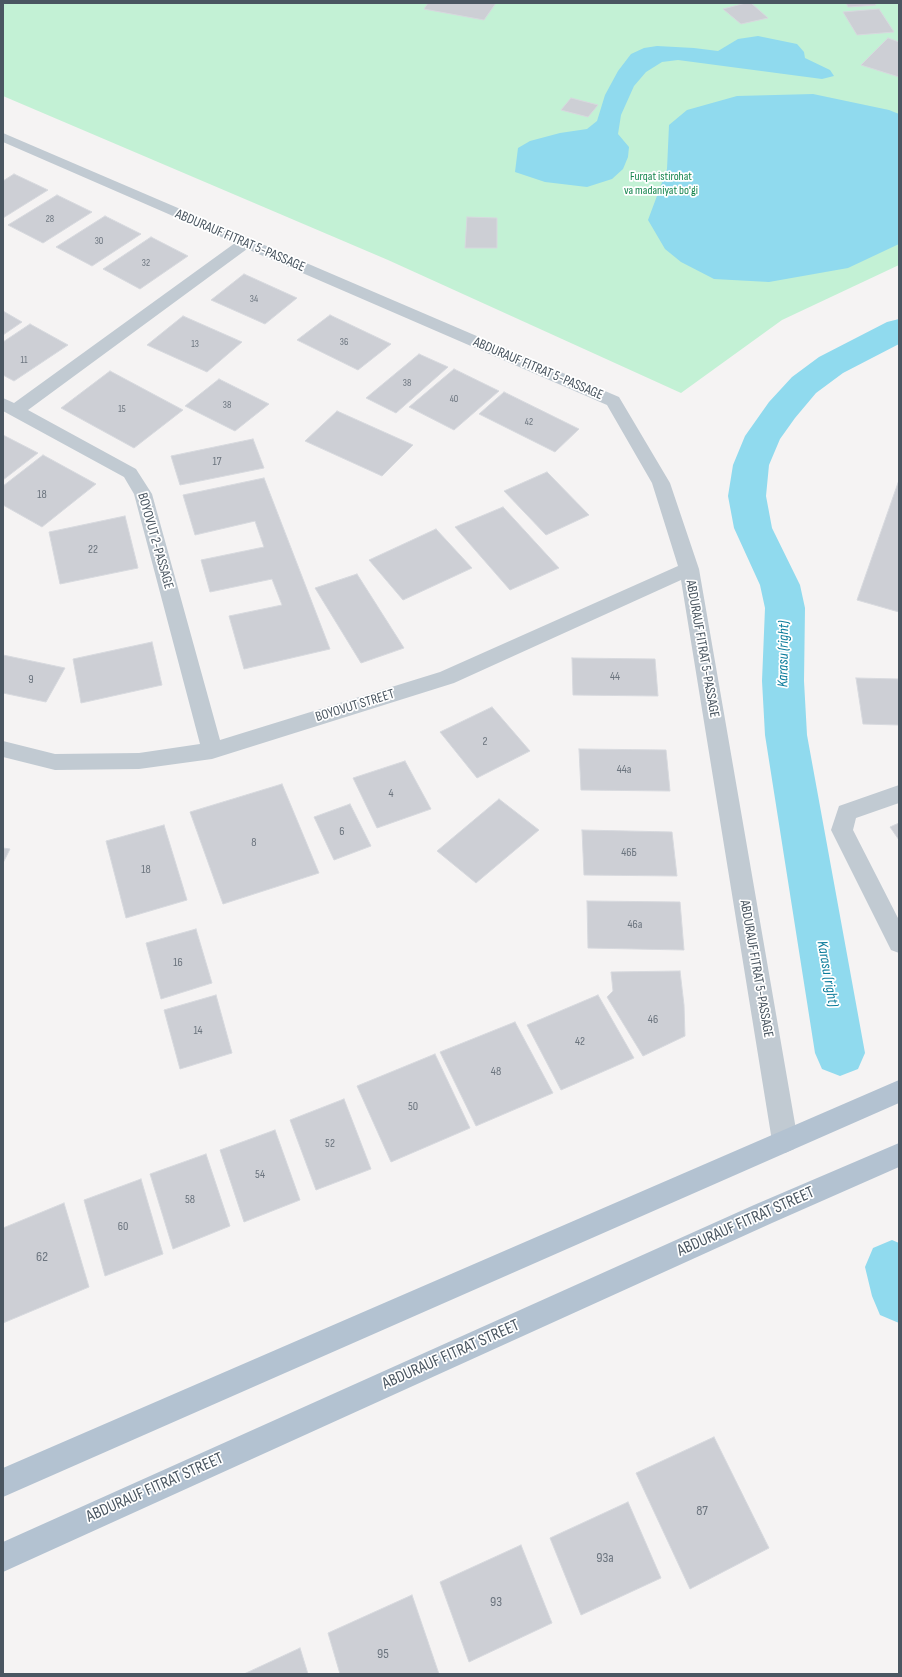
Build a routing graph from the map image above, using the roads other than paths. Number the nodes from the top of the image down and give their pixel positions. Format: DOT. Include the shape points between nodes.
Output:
graph roads {
  1 [pos="3,137"];
  2 [pos="245,243"];
  3 [pos="10,407"];
  4 [pos="689,569"];
  5 [pos="3,749"];
  6 [pos="212,751"];
  7 [pos="899,794"];
  8 [pos="899,943"];
  9 [pos="898,1092"];
  10 [pos="796,1137"];
  11 [pos="899,1155"];
  12 [pos="3,1483"];
  13 [pos="3,1557"];
  1 -- 2 [label="street, ABDURAUF FITRAT 5-PASSAGE"];
  2 -- 3 [label="street"];
  2 -- 4 [label="street, ABDURAUF FITRAT 5-PASSAGE" via="613,401 661,483"];
  3 -- 6 [label="street, BOYOVUT 2-PASSAGE" via="130,473 143,494"];
  4 -- 6 [label="street, BOYOVUT STREET" via="447,678"];
  4 -- 10 [label="street, ABDURAUF FITRAT 5-PASSAGE"];
  5 -- 6 [label="street, BOYOVUT STREET" via="54,762 139,761"];
  7 -- 8 [label="street" via="847,812 842,830"];
  9 -- 10 [label="main road"];
  10 -- 12 [label="main road"];
  11 -- 13 [label="main road, ABDURAUF FITRAT STREET"];
}
